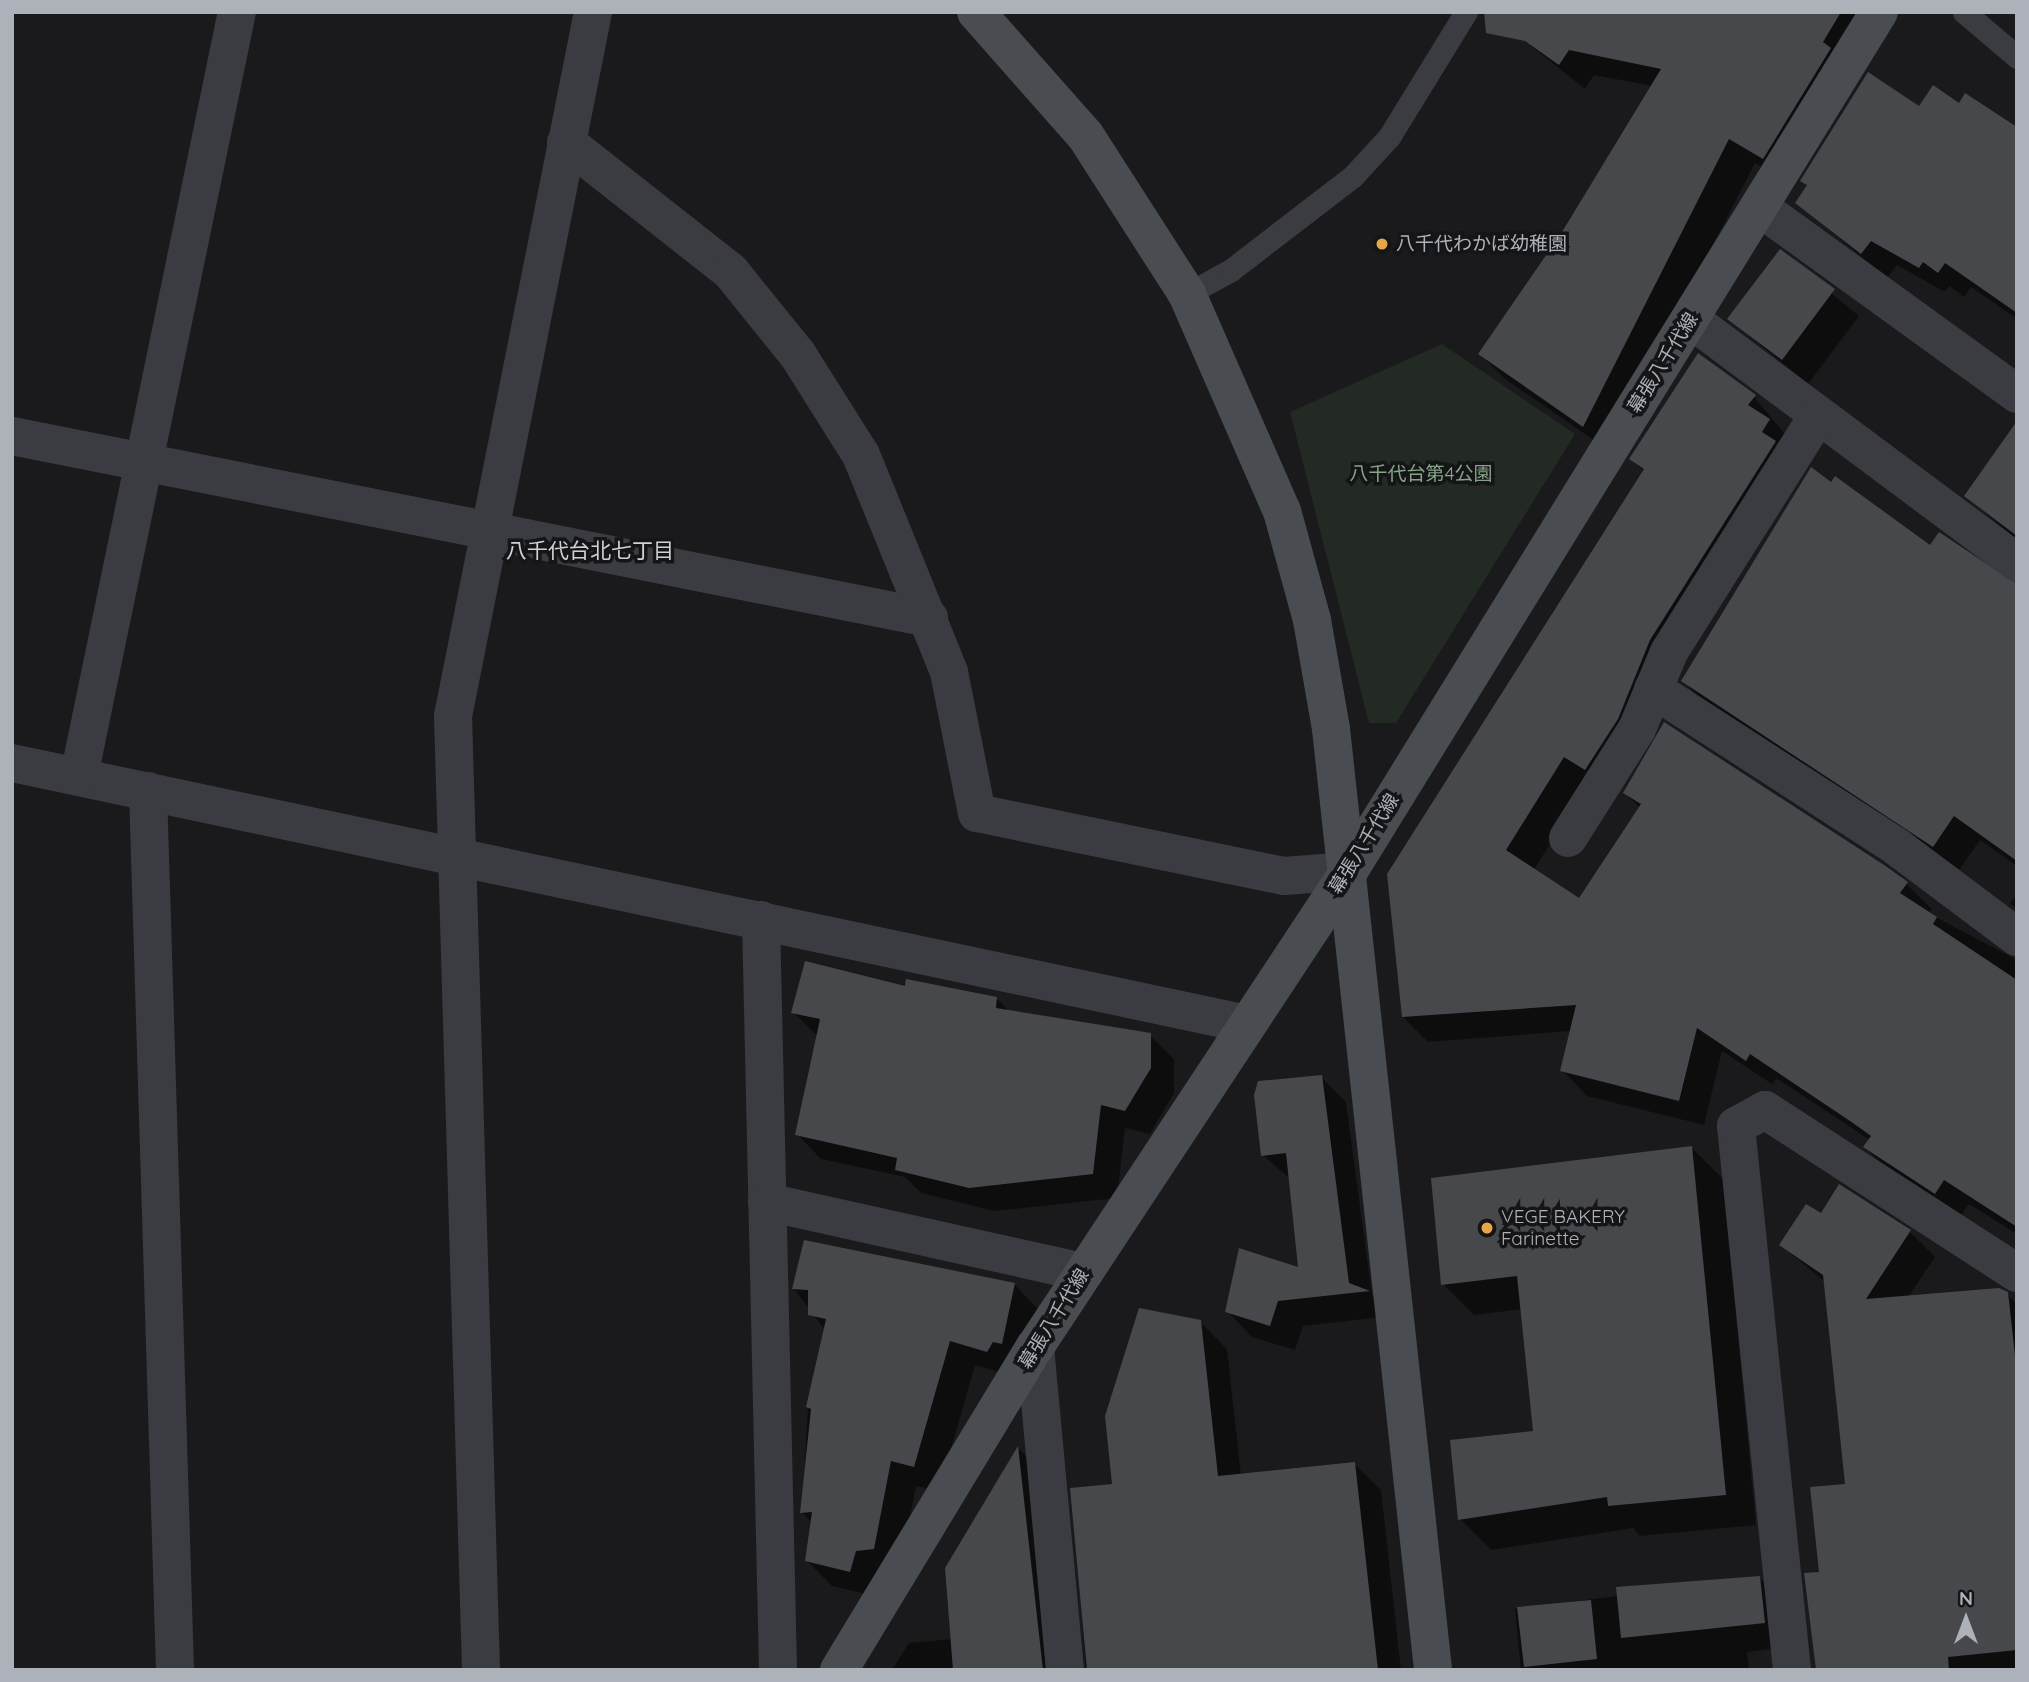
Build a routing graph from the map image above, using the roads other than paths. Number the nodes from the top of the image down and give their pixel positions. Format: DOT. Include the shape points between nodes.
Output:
graph roads {
  1 [pos="237,12"];
  2 [pos="593,12"];
  3 [pos="976,12"];
  4 [pos="1466,12"];
  5 [pos="1879,12"];
  6 [pos="1964,12"];
  7 [pos="2017,57"];
  8 [pos="566,142"];
  9 [pos="1759,207"];
  10 [pos="1187,293"];
  11 [pos="1690,319"];
  12 [pos="2017,394"];
  13 [pos="1818,415"];
  14 [pos="12,436"];
  15 [pos="144,461"];
  16 [pos="486,531"];
  17 [pos="2017,563"];
  18 [pos="929,618"];
  19 [pos="1653,689"];
  20 [pos="12,763"];
  21 [pos="79,776"];
  22 [pos="148,790"];
  23 [pos="1568,838"];
  24 [pos="453,855"];
  25 [pos="1349,871"];
  26 [pos="761,920"];
  27 [pos="2017,937"];
  28 [pos="1243,1023"];
  29 [pos="767,1202"];
  30 [pos="1084,1272"];
  31 [pos="2017,1273"];
  32 [pos="1035,1347"];
  33 [pos="175,1670"];
  34 [pos="481,1670"];
  35 [pos="778,1670"];
  36 [pos="839,1670"];
  37 [pos="1065,1670"];
  38 [pos="1433,1670"];
  39 [pos="1792,1670"];
  1 -- 15 [label="street"];
  2 -- 8 [label="street"];
  3 -- 10 [label="main road" via="1084,135"];
  4 -- 10 [label="lane" via="1388,137 1353,176 1242,262"];
  5 -- 9 [label="main road, 幕張八千代線"];
  6 -- 7 [label="lane"];
  8 -- 16 [label="street"];
  8 -- 18 [label="street" via="731,272 798,355 861,456"];
  9 -- 11 [label="main road, 幕張八千代線"];
  9 -- 12 [label="street"];
  10 -- 25 [label="main road" via="1282,511 1312,620"];
  11 -- 13 [label="street"];
  11 -- 25 [label="main road, 幕張八千代線"];
  13 -- 17 [label="street"];
  13 -- 19 [label="street" via="1669,652"];
  14 -- 15 [label="street"];
  15 -- 16 [label="street"];
  15 -- 21 [label="street"];
  16 -- 18 [label="street"];
  16 -- 24 [label="street" via="453,716"];
  18 -- 25 [label="street" via="949,672 977,813 1284,876"];
  19 -- 23 [label="street" via="1637,729"];
  19 -- 27 [label="street" via="1897,847"];
  20 -- 21 [label="street"];
  21 -- 22 [label="street"];
  22 -- 24 [label="street"];
  22 -- 33 [label="street"];
  24 -- 26 [label="street"];
  24 -- 34 [label="street"];
  25 -- 28 [label="main road, 幕張八千代線"];
  25 -- 38 [label="main road"];
  26 -- 28 [label="street"];
  26 -- 29 [label="street"];
  28 -- 30 [label="main road, 幕張八千代線"];
  29 -- 30 [label="street"];
  29 -- 35 [label="street"];
  30 -- 32 [label="main road, 幕張八千代線"];
  31 -- 39 [label="street" via="1765,1110 1736,1126"];
  32 -- 36 [label="main road, 幕張八千代線"];
  32 -- 37 [label="street"];
}
